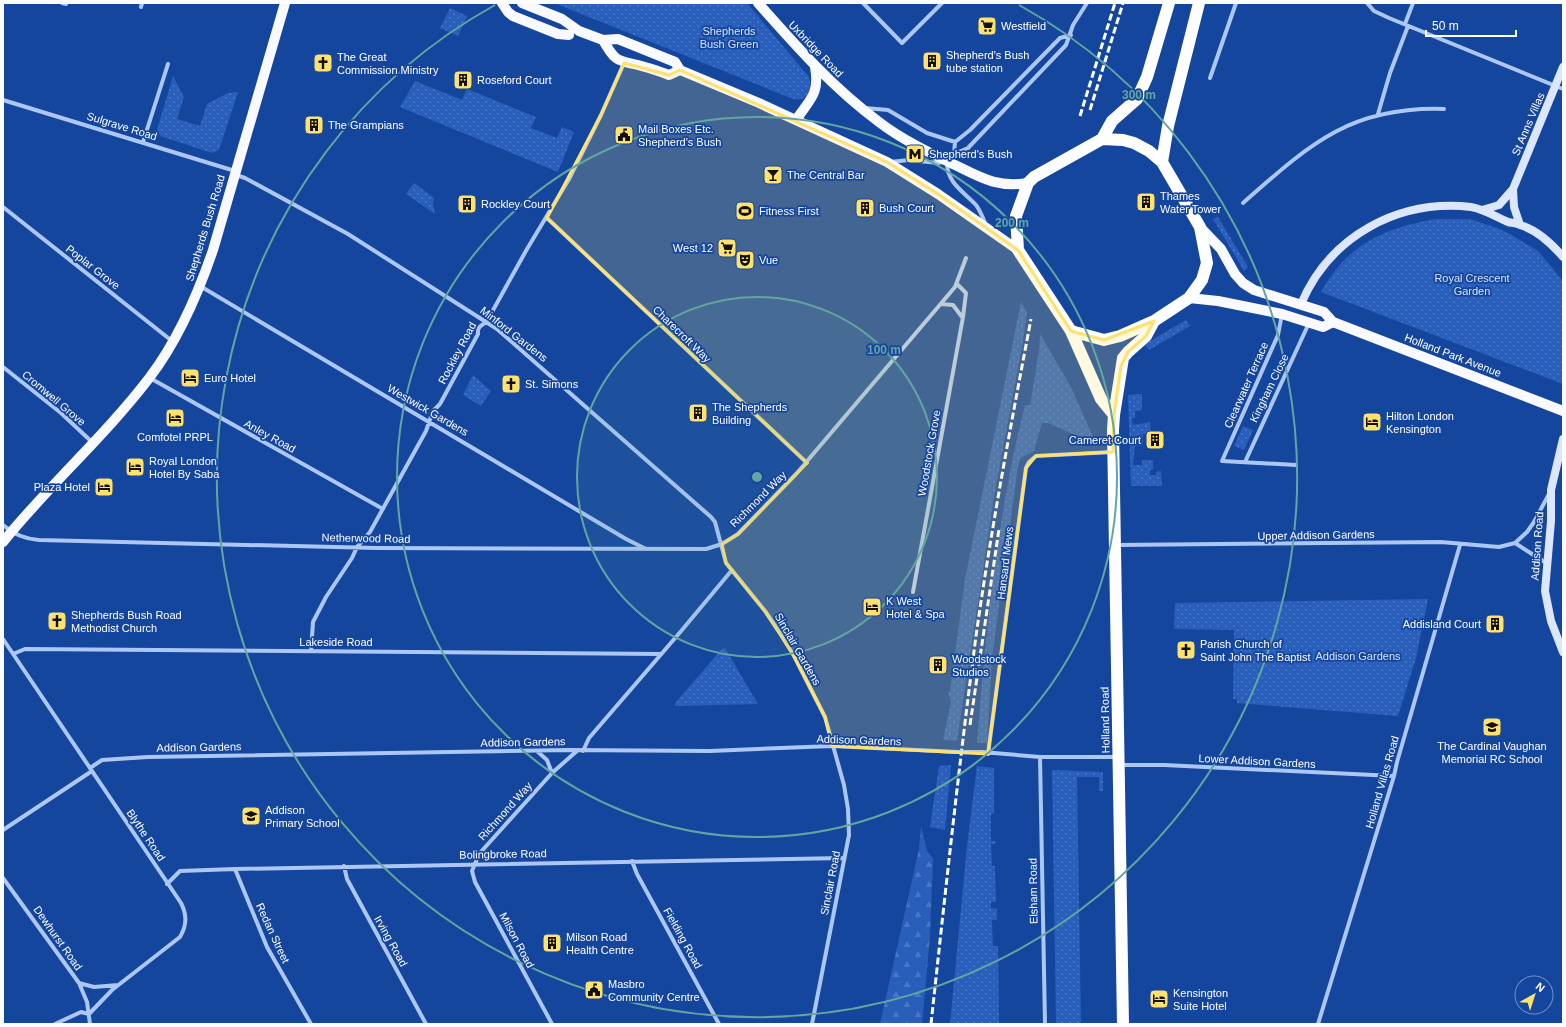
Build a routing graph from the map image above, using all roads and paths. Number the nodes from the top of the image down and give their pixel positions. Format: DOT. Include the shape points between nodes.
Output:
graph roads {
  1 [pos="285,3"];
  2 [pos="502,3"];
  3 [pos="522,3"];
  4 [pos="758,3"];
  5 [pos="863,3"];
  6 [pos="942,3"];
  7 [pos="1086,3"];
  8 [pos="1169,3"];
  9 [pos="1199,3"];
  10 [pos="1236,3"];
  11 [pos="1368,3"];
  12 [pos="1413,3"];
  13 [pos="1406,25"];
  14 [pos="569,35"];
  15 [pos="1071,35"];
  16 [pos="603,40"];
  17 [pos="624,63"];
  18 [pos="168,64"];
  19 [pos="815,67"];
  20 [pos="1563,67"];
  21 [pos="680,70"];
  22 [pos="1210,78"];
  23 [pos="1559,88"];
  24 [pos="3,100"];
  25 [pos="861,107"];
  26 [pos="1444,109"];
  27 [pos="1378,114"];
  28 [pos="796,120"];
  29 [pos="1102,139"];
  30 [pos="143,142"];
  31 [pos="955,142"];
  32 [pos="950,157"];
  33 [pos="888,162"];
  34 [pos="1162,162"];
  35 [pos="235,172"];
  36 [pos="1028,183"];
  37 [pos="1513,189"];
  38 [pos="1242,203"];
  39 [pos="3,207"];
  40 [pos="1482,210"];
  41 [pos="547,218"];
  42 [pos="1520,224"];
  43 [pos="1200,227"];
  44 [pos="988,230"];
  45 [pos="1018,250"];
  46 [pos="1563,257"];
  47 [pos="966,258"];
  48 [pos="957,284"];
  49 [pos="200,286"];
  50 [pos="1189,298"];
  51 [pos="941,304"];
  52 [pos="1302,304"];
  53 [pos="1282,314"];
  54 [pos="963,317"];
  55 [pos="1154,321"];
  56 [pos="487,322"];
  57 [pos="1310,322"];
  58 [pos="1334,322"];
  59 [pos="1071,331"];
  60 [pos="172,341"];
  61 [pos="3,367"];
  62 [pos="149,378"];
  63 [pos="1563,411"];
  64 [pos="1114,415"];
  65 [pos="430,421"];
  66 [pos="1563,439"];
  67 [pos="93,443"];
  68 [pos="1113,452"];
  69 [pos="1245,462"];
  70 [pos="807,463"];
  71 [pos="1296,465"];
  72 [pos="1551,490"];
  73 [pos="383,510"];
  74 [pos="3,525"];
  75 [pos="11,532"];
  76 [pos="3,542"];
  77 [pos="1515,543"];
  78 [pos="722,544"];
  79 [pos="1115,545"];
  80 [pos="1460,545"];
  81 [pos="357,547"];
  82 [pos="647,550"];
  83 [pos="1546,563"];
  84 [pos="732,570"];
  85 [pos="913,592"];
  86 [pos="3,639"];
  87 [pos="311,651"];
  88 [pos="1563,652"];
  89 [pos="13,654"];
  90 [pos="661,654"];
  91 [pos="832,746"];
  92 [pos="578,750"];
  93 [pos="583,751"];
  94 [pos="538,752"];
  95 [pos="958,752"];
  96 [pos="988,754"];
  97 [pos="1040,758"];
  98 [pos="1118,761"];
  99 [pos="91,770"];
  100 [pos="552,773"];
  101 [pos="1394,776"];
  102 [pos="3,830"];
  103 [pos="844,858"];
  104 [pos="632,861"];
  105 [pos="474,864"];
  106 [pos="344,866"];
  107 [pos="235,869"];
  108 [pos="3,878"];
  109 [pos="167,884"];
  110 [pos="79,983"];
  111 [pos="119,984"];
  112 [pos="89,1014"];
  113 [pos="55,1024"];
  114 [pos="90,1024"];
  115 [pos="311,1024"];
  116 [pos="426,1024"];
  117 [pos="552,1024"];
  118 [pos="719,1024"];
  119 [pos="812,1024"];
  120 [pos="1045,1024"];
  121 [pos="1123,1024"];
  122 [pos="1318,1024"];
  1 -- 35 [label="main road, Shepherds Bush Road"];
  2 -- 14 [label="main road" via="513,16 558,34"];
  3 -- 16 [label="main road" via="562,19 579,31"];
  4 -- 19 [label="main road, Uxbridge Road"];
  5 -- 6 [label="street" via="902,43"];
  7 -- 15 [label="street" via="1073,25"];
  8 -- 29 [label="highway" via="1147,77 1137,99 1112,121"];
  9 -- 34 [label="highway" via="1168,126"];
  10 -- 22 [label="street"];
  11 -- 13 [label="street" via="1374,11"];
  12 -- 13 [label="street"];
  13 -- 23 [label="street"];
  13 -- 27 [label="street"];
  15 -- 31 [label="street" via="1060,38 970,130"];
  15 -- 32 [label="street" via="1066,45 1037,77 968,148"];
  16 -- 17 [label="main road" via="611,55"];
  16 -- 21 [label="main road" via="618,39 675,62"];
  17 -- 21 [label="main road" via="669,75"];
  17 -- 41 [label="street, Rockley Road" via="597,122"];
  18 -- 30 [label="street"];
  19 -- 25 [label="main road, Uxbridge Road"];
  19 -- 28 [label="main road" via="816,92"];
  20 -- 23 [label="street, St Anns Villas"];
  21 -- 28 [label="main road"];
  23 -- 37 [label="street, St Anns Villas"];
  24 -- 30 [label="street, Sulgrave Road"];
  25 -- 31 [label="street" via="888,110 927,133"];
  25 -- 32 [label="main road, Uxbridge Road" via="880,123"];
  26 -- 27 [label="street" via="1410,109"];
  27 -- 38 [label="street" via="1353,123 1306,149"];
  28 -- 33 [label="main road"];
  29 -- 34 [label="highway" via="1134,143"];
  29 -- 36 [label="highway" via="1034,177"];
  30 -- 35 [label="street, Sulgrave Road"];
  31 -- 32 [label="street"];
  32 -- 33 [label="street" via="932,164 910,160"];
  32 -- 36 [label="main road, Uxbridge Road" via="986,180 1001,184"];
  32 -- 44 [label="street" via="947,169 952,182 977,206"];
  33 -- 44 [label="main road"];
  34 -- 43 [label="highway"];
  35 -- 49 [label="main road, Shepherds Bush Road"];
  35 -- 56 [label="street, Minford Gardens" via="348,234"];
  36 -- 45 [label="highway" via="1016,216"];
  37 -- 40 [label="street, St Anns Villas" via="1499,205"];
  37 -- 42 [label="street, St Anns Villas" via="1514,207"];
  39 -- 60 [label="street, Poplar Grove"];
  40 -- 42 [label="street" via="1511,223"];
  40 -- 52 [label="street" via="1472,207 1432,207 1412,210 1381,220 1354,237 1335,254 1318,273"];
  41 -- 56 [label="street, Rockley Road"];
  41 -- 70 [label="street, Charecroft Way"];
  42 -- 46 [label="street" via="1545,239"];
  43 -- 50 [label="highway" via="1207,263 1202,280"];
  43 -- 52 [label="main road, Holland Park Avenue" via="1221,249 1235,274 1243,282 1254,290"];
  44 -- 45 [label="main road"];
  45 -- 59 [label="highway"];
  47 -- 48 [label="street, Richmond Way"];
  48 -- 51 [label="street, Richmond Way"];
  48 -- 54 [label="street, Woodstock Grove" via="966,293"];
  49 -- 60 [label="main road, Shepherds Bush Road"];
  49 -- 65 [label="street, Westwick Gardens"];
  50 -- 53 [label="main road, Holland Park Avenue"];
  50 -- 55 [label="highway"];
  51 -- 54 [label="street" via="953,306"];
  51 -- 70 [label="street, Richmond Way"];
  52 -- 58 [label="main road, Holland Park Avenue" via="1324,312"];
  53 -- 57 [label="main road, Holland Park Avenue"];
  53 -- 69 [label="street, Clearwater Terrace" via="1278,336 1222,461"];
  54 -- 85 [label="street, Woodstock Grove"];
  55 -- 59 [label="highway" via="1104,340"];
  55 -- 64 [label="highway, Holland Road" via="1146,336 1123,358"];
  56 -- 65 [label="street, Rockley Road" via="480,325 478,334 440,404 433,411"];
  56 -- 78 [label="street, Minford Gardens" via="711,517"];
  57 -- 58 [label="main road, Holland Park Avenue" via="1323,326"];
  57 -- 69 [label="street, Kingham Close"];
  58 -- 63 [label="main road, Holland Park Avenue"];
  59 -- 64 [label="highway" via="1101,399"];
  60 -- 62 [label="main road, Shepherds Bush Road"];
  61 -- 67 [label="street, Cromwell Grove" via="61,413"];
  62 -- 67 [label="main road, Shepherds Bush Road"];
  62 -- 73 [label="street, Anley Road"];
  64 -- 68 [label="highway, Holland Road"];
  65 -- 73 [label="street, Rockley Road"];
  65 -- 82 [label="street, Westwick Gardens"];
  66 -- 72 [label="street, Addison Road"];
  67 -- 75 [label="main road, Shepherds Bush Road"];
  68 -- 79 [label="highway, Holland Road"];
  68 -- 96 [label="street, Hansard Mews" via="1036,456 1026,468"];
  69 -- 71 [label="street"];
  70 -- 78 [label="street, Richmond Way" via="738,534"];
  72 -- 77 [label="street" via="1534,522"];
  72 -- 83 [label="street, Addison Road" via="1551,521"];
  73 -- 81 [label="street, Rockley Road" via="370,532"];
  74 -- 75 [label="street, Netherwood Road"];
  75 -- 76 [label="main road, Shepherds Bush Road"];
  75 -- 81 [label="street, Netherwood Road" via="26,539 39,540"];
  77 -- 80 [label="street, Upper Addison Gardens" via="1499,547"];
  77 -- 83 [label="street"];
  78 -- 82 [label="street, Netherwood Road" via="706,549"];
  78 -- 84 [label="street" via="724,557"];
  79 -- 80 [label="street, Upper Addison Gardens" via="1441,542"];
  79 -- 98 [label="highway, Holland Road"];
  80 -- 101 [label="street, Holland Villas Road"];
  81 -- 82 [label="street, Netherwood Road"];
  81 -- 87 [label="street, Rockley Road" via="313,622"];
  83 -- 88 [label="street, Addison Road" via="1545,591 1551,621"];
  84 -- 90 [label="street"];
  84 -- 91 [label="street, Sinclair Gardens" via="765,611 794,656 825,717"];
  86 -- 89 [label="street, Blythe Road"];
  87 -- 89 [label="street, Lakeside Road" via="25,648"];
  87 -- 90 [label="street, Lakeside Road"];
  89 -- 99 [label="street, Blythe Road"];
  90 -- 93 [label="street" via="589,738"];
  91 -- 93 [label="street, Addison Gardens" via="710,751"];
  91 -- 95 [label="street, Addison Gardens"];
  91 -- 103 [label="street, Sinclair Road" via="844,785 848,809 849,835"];
  92 -- 93 [label="street, Addison Gardens"];
  92 -- 94 [label="street, Addison Gardens"];
  92 -- 100 [label="street, Richmond Way"];
  94 -- 99 [label="street, Addison Gardens" via="109,758 102,760"];
  94 -- 100 [label="street" via="547,760"];
  95 -- 96 [label="street, Lower Addison Gardens, bridge"];
  96 -- 97 [label="street, Lower Addison Gardens"];
  97 -- 98 [label="street, Lower Addison Gardens"];
  97 -- 120 [label="street, Elsham Road"];
  98 -- 101 [label="street, Lower Addison Gardens"];
  98 -- 121 [label="highway, Holland Road"];
  99 -- 102 [label="street, Addison Gardens"];
  99 -- 109 [label="street, Blythe Road"];
  100 -- 105 [label="street, Richmond Way" via="479,854"];
  101 -- 122 [label="street, Holland Villas Road"];
  103 -- 104 [label="street, Bolingbroke Road"];
  103 -- 119 [label="street, Sinclair Road"];
  104 -- 105 [label="street, Bolingbroke Road"];
  104 -- 118 [label="street, Fielding Road"];
  105 -- 106 [label="street, Bolingbroke Road"];
  105 -- 117 [label="street, Milson Road" via="472,871 475,882"];
  106 -- 107 [label="street, Bolingbroke Road"];
  106 -- 116 [label="street, Irving Road" via="347,879"];
  107 -- 109 [label="street, Bolingbroke Road" via="180,871"];
  107 -- 115 [label="street, Redan Street" via="267,948"];
  108 -- 110 [label="street, Dewhurst Road"];
  109 -- 111 [label="street, Blythe Road" via="184,908 184,931 175,943"];
  110 -- 111 [label="street" via="94,987"];
  110 -- 112 [label="street, Dewhurst Road"];
  111 -- 112 [label="street, Blythe Road"];
  112 -- 113 [label="street" via="81,1012"];
  112 -- 114 [label="street"];
}
